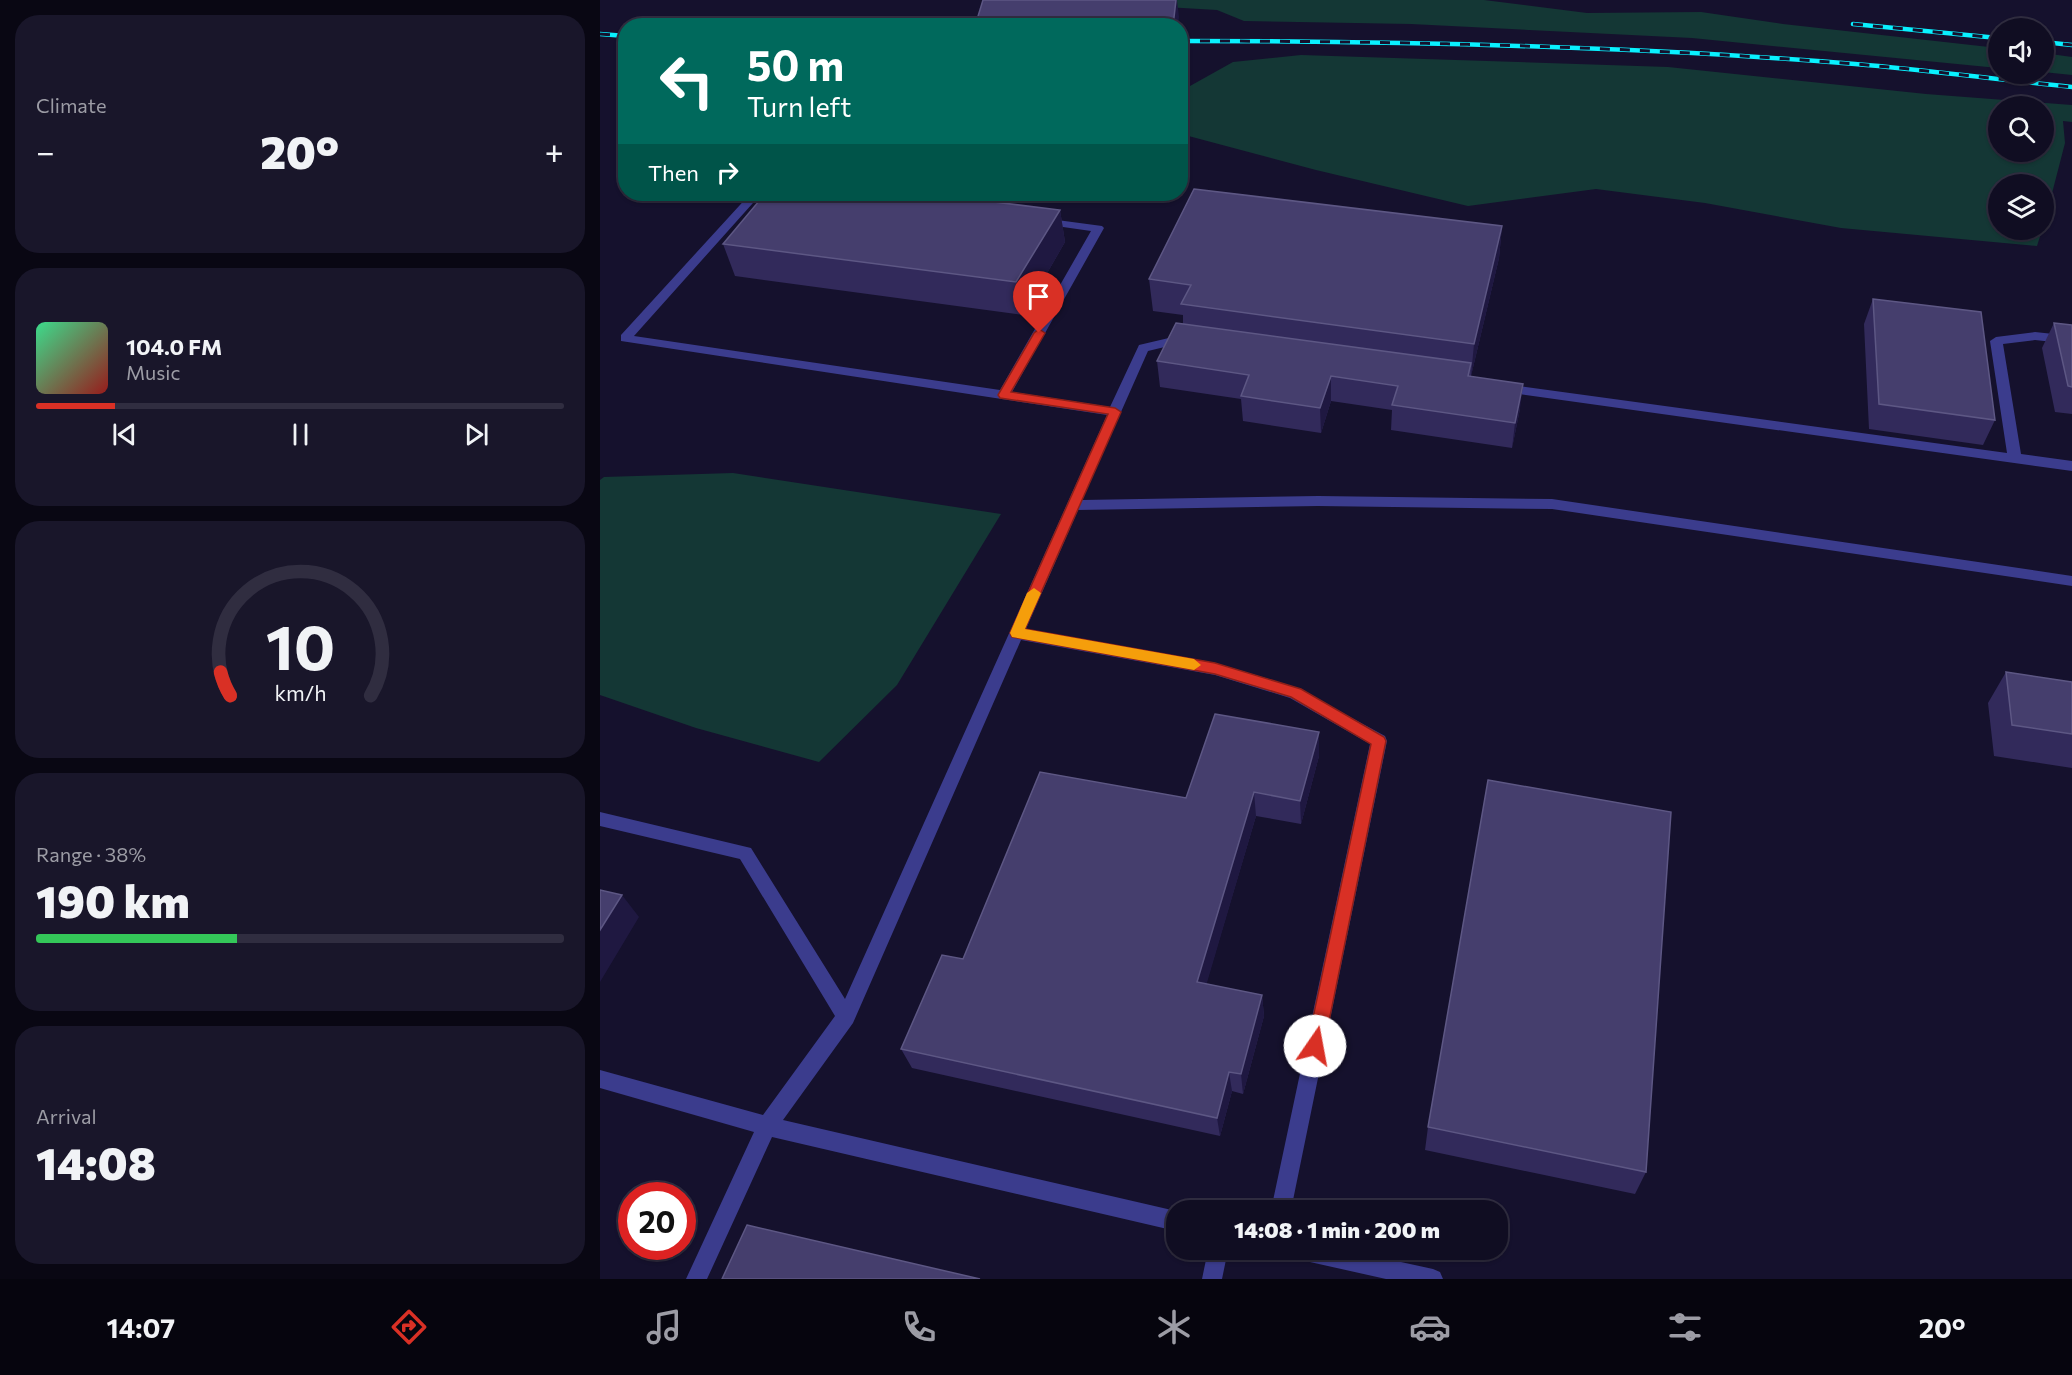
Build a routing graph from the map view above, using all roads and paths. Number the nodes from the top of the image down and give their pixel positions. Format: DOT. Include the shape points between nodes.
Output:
graph roads {
  1 [pos="750,201"];
  2 [pos="1029,220"];
  3 [pos="2072,340"];
  4 [pos="1196,345"];
  5 [pos="1490,386"];
  6 [pos="1004,395"];
  7 [pos="1115,412"];
  8 [pos="2015,458"];
  9 [pos="2072,466"];
  10 [pos="1073,505"];
  11 [pos="2072,581"];
  12 [pos="1016,633"];
  13 [pos="600,819"];
  14 [pos="846,1017"];
  15 [pos="600,1080"];
  16 [pos="767,1126"];
  17 [pos="1283,1200"];
  18 [pos="1166,1219"];
  19 [pos="1216,1260"];
  20 [pos="1347,1260"];
  21 [pos="696,1279"];
  22 [pos="1212,1279"];
  23 [pos="1433,1279"];
  1 -- 6 [label="lane" via="625,338"];
  2 -- 6 [label="lane" via="1098,228"];
  3 -- 8 [label="lane" via="2035,336 1996,341"];
  4 -- 7 [label="lane" via="1173,341 1143,348"];
  5 -- 8 [label="lane"];
  6 -- 7 [label="lane"];
  7 -- 10 [label="lane"];
  8 -- 9 [label="lane"];
  10 -- 11 [label="lane" via="1318,501 1552,504"];
  10 -- 12 [label="lane"];
  12 -- 14 [label="lane"];
  12 -- 17 [label="lane" via="1215,669 1296,693 1378,741"];
  13 -- 14 [label="lane" via="745,853"];
  14 -- 16 [label="lane"];
  15 -- 16 [label="lane"];
  16 -- 18 [label="lane"];
  16 -- 21 [label="lane"];
  19 -- 22 [label="lane"];
  20 -- 23 [label="lane"];
}
